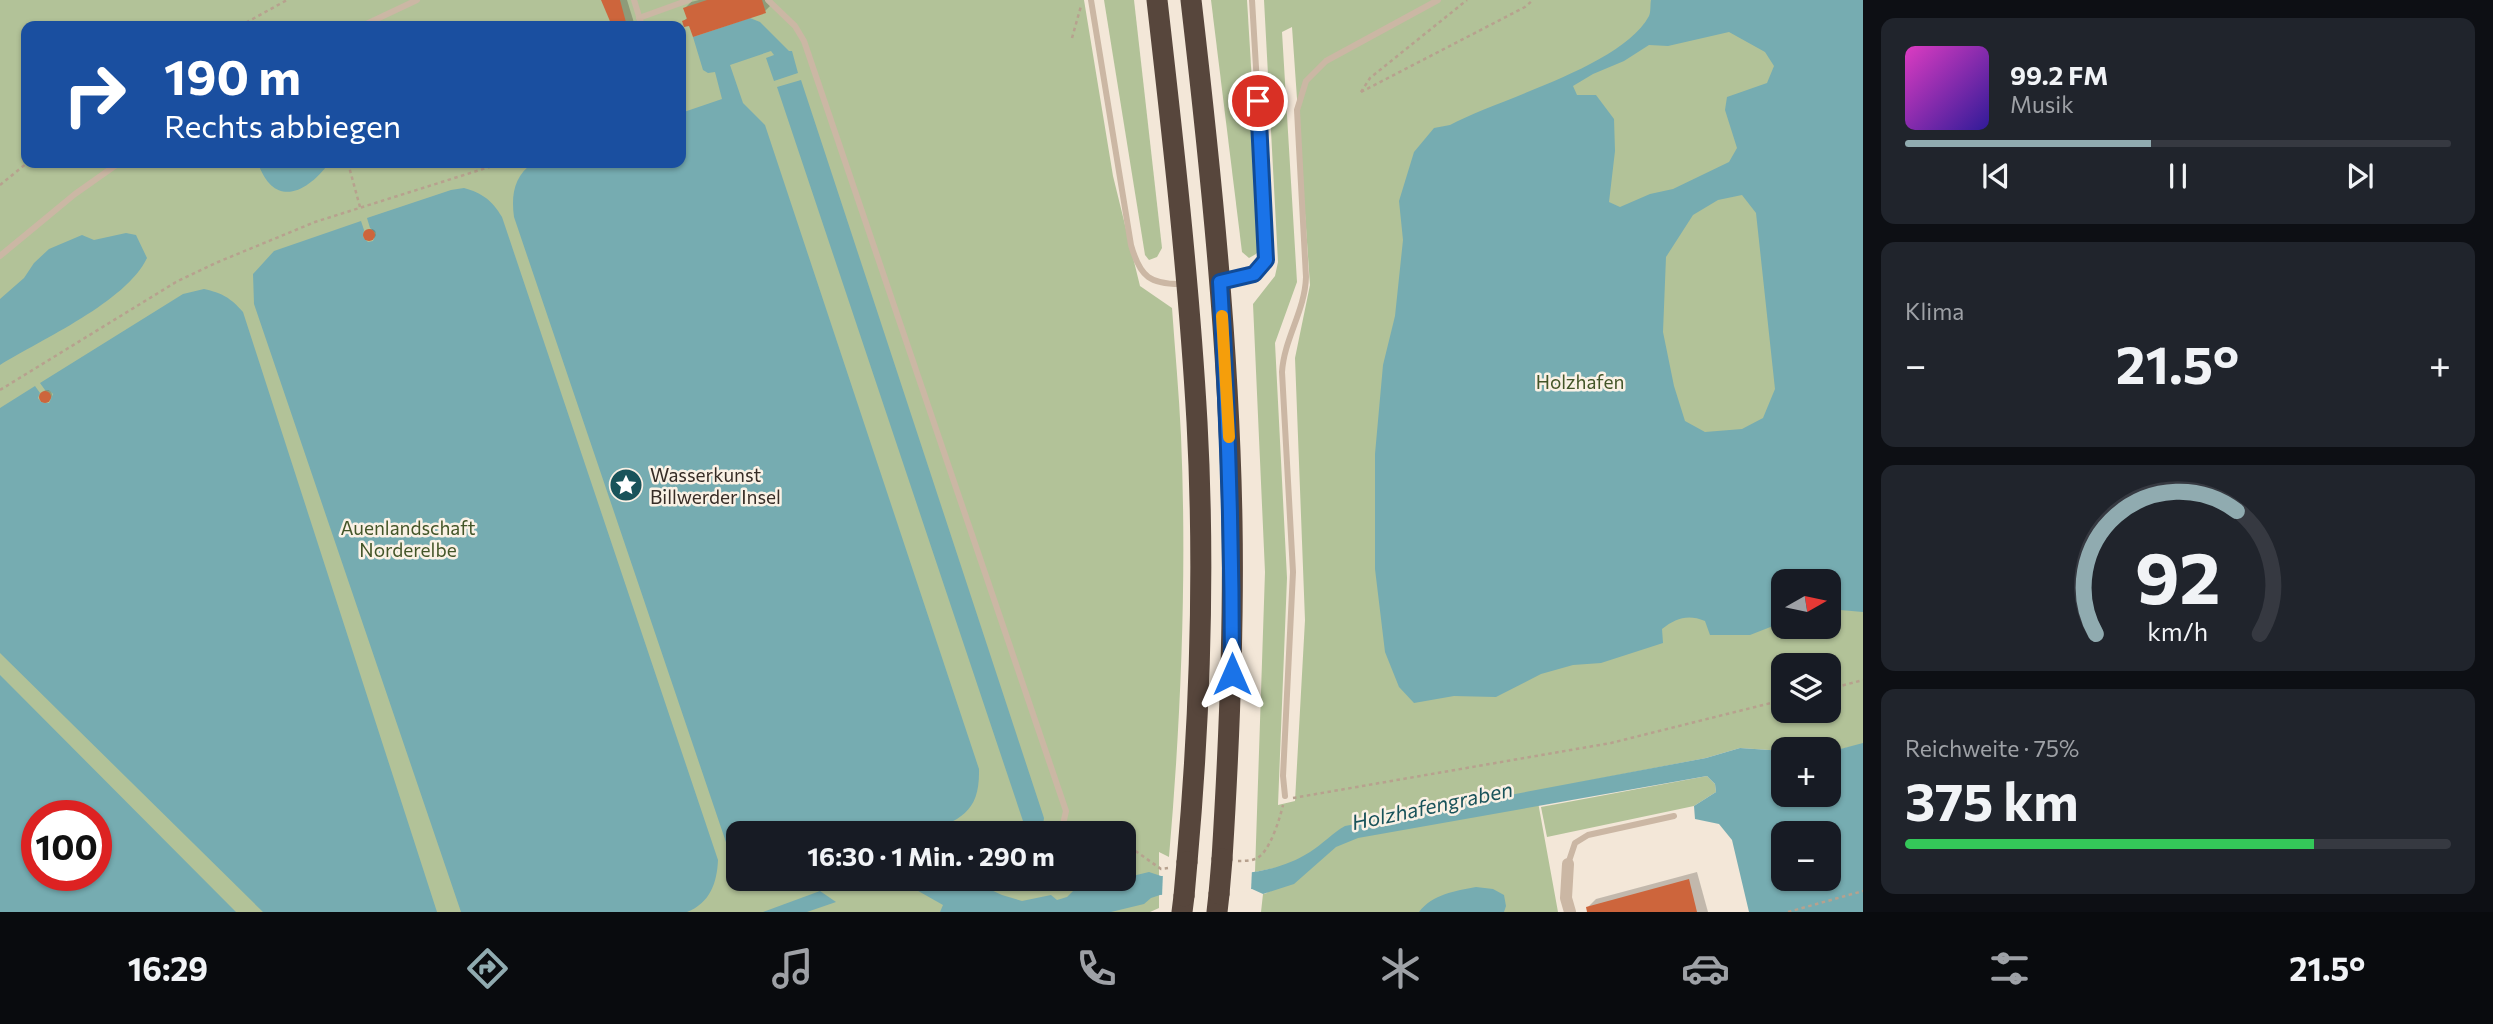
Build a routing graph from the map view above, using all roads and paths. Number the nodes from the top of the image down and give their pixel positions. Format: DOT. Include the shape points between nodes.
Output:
graph roads {
  1 [pos="287,0"];
  2 [pos="417,0"];
  3 [pos="634,0"];
  4 [pos="689,0"];
  5 [pos="768,0"];
  6 [pos="1091,0"];
  7 [pos="1157,0"];
  8 [pos="1191,0"];
  9 [pos="1252,0"];
  10 [pos="1438,0"];
  11 [pos="1467,0"];
  12 [pos="1533,0"];
  13 [pos="1082,1"];
  14 [pos="639,18"];
  15 [pos="249,21"];
  16 [pos="373,21"];
  17 [pos="640,21"];
  18 [pos="1072,38"];
  19 [pos="21,168"];
  20 [pos="112,168"];
  21 [pos="349,168"];
  22 [pos="486,168"];
  23 [pos="0,184"];
  24 [pos="360,207"];
  25 [pos="0,256"];
  26 [pos="1220,282"];
  27 [pos="1186,284"];
  28 [pos="0,390"];
  29 [pos="1863,680"];
  30 [pos="1841,686"];
  31 [pos="1771,703"];
  32 [pos="1285,796"];
  33 [pos="1674,816"];
  34 [pos="1064,821"];
  35 [pos="1136,851"];
  36 [pos="1568,864"];
  37 [pos="1164,869"];
  38 [pos="1863,891"];
  39 [pos="1218,903"];
  40 [pos="1183,904"];
  41 [pos="1570,912"];
  42 [pos="1788,912"];
  1 -- 15 [label="path"];
  2 -- 16 [label="lane"];
  3 -- 14 [label="lane"];
  4 -- 14 [label="lane"];
  5 -- 34 [label="lane" via="804,41 1066,811"];
  6 -- 27 [label="lane" via="1136,262 1149,279 1165,285"];
  7 -- 27 [label="highway"];
  8 -- 26 [label="highway"];
  9 -- 26 [label="lane" via="1267,253 1254,274"];
  10 -- 32 [label="lane" via="1315,69 1297,110 1306,292 1283,356 1282,372 1293,595"];
  11 -- 12 [label="path" via="1370,78 1361,92"];
  13 -- 18 [label="path"];
  14 -- 17 [label="lane"];
  19 -- 23 [label="path"];
  20 -- 25 [label="lane"];
  21 -- 24 [label="path"];
  22 -- 24 [label="path"];
  24 -- 28 [label="path" via="176,282"];
  26 -- 39 [label="highway, bridge" via="1232,521 1232,674"];
  27 -- 40 [label="highway, bridge" via="1201,526 1194,770"];
  29 -- 30 [label="path"];
  31 -- 32 [label="path" via="1611,743 1298,799"];
  33 -- 36 [label="lane" via="1588,835 1576,844"];
  35 -- 37 [label="path"];
  36 -- 41 [label="street"];
  38 -- 42 [label="path"];
}
